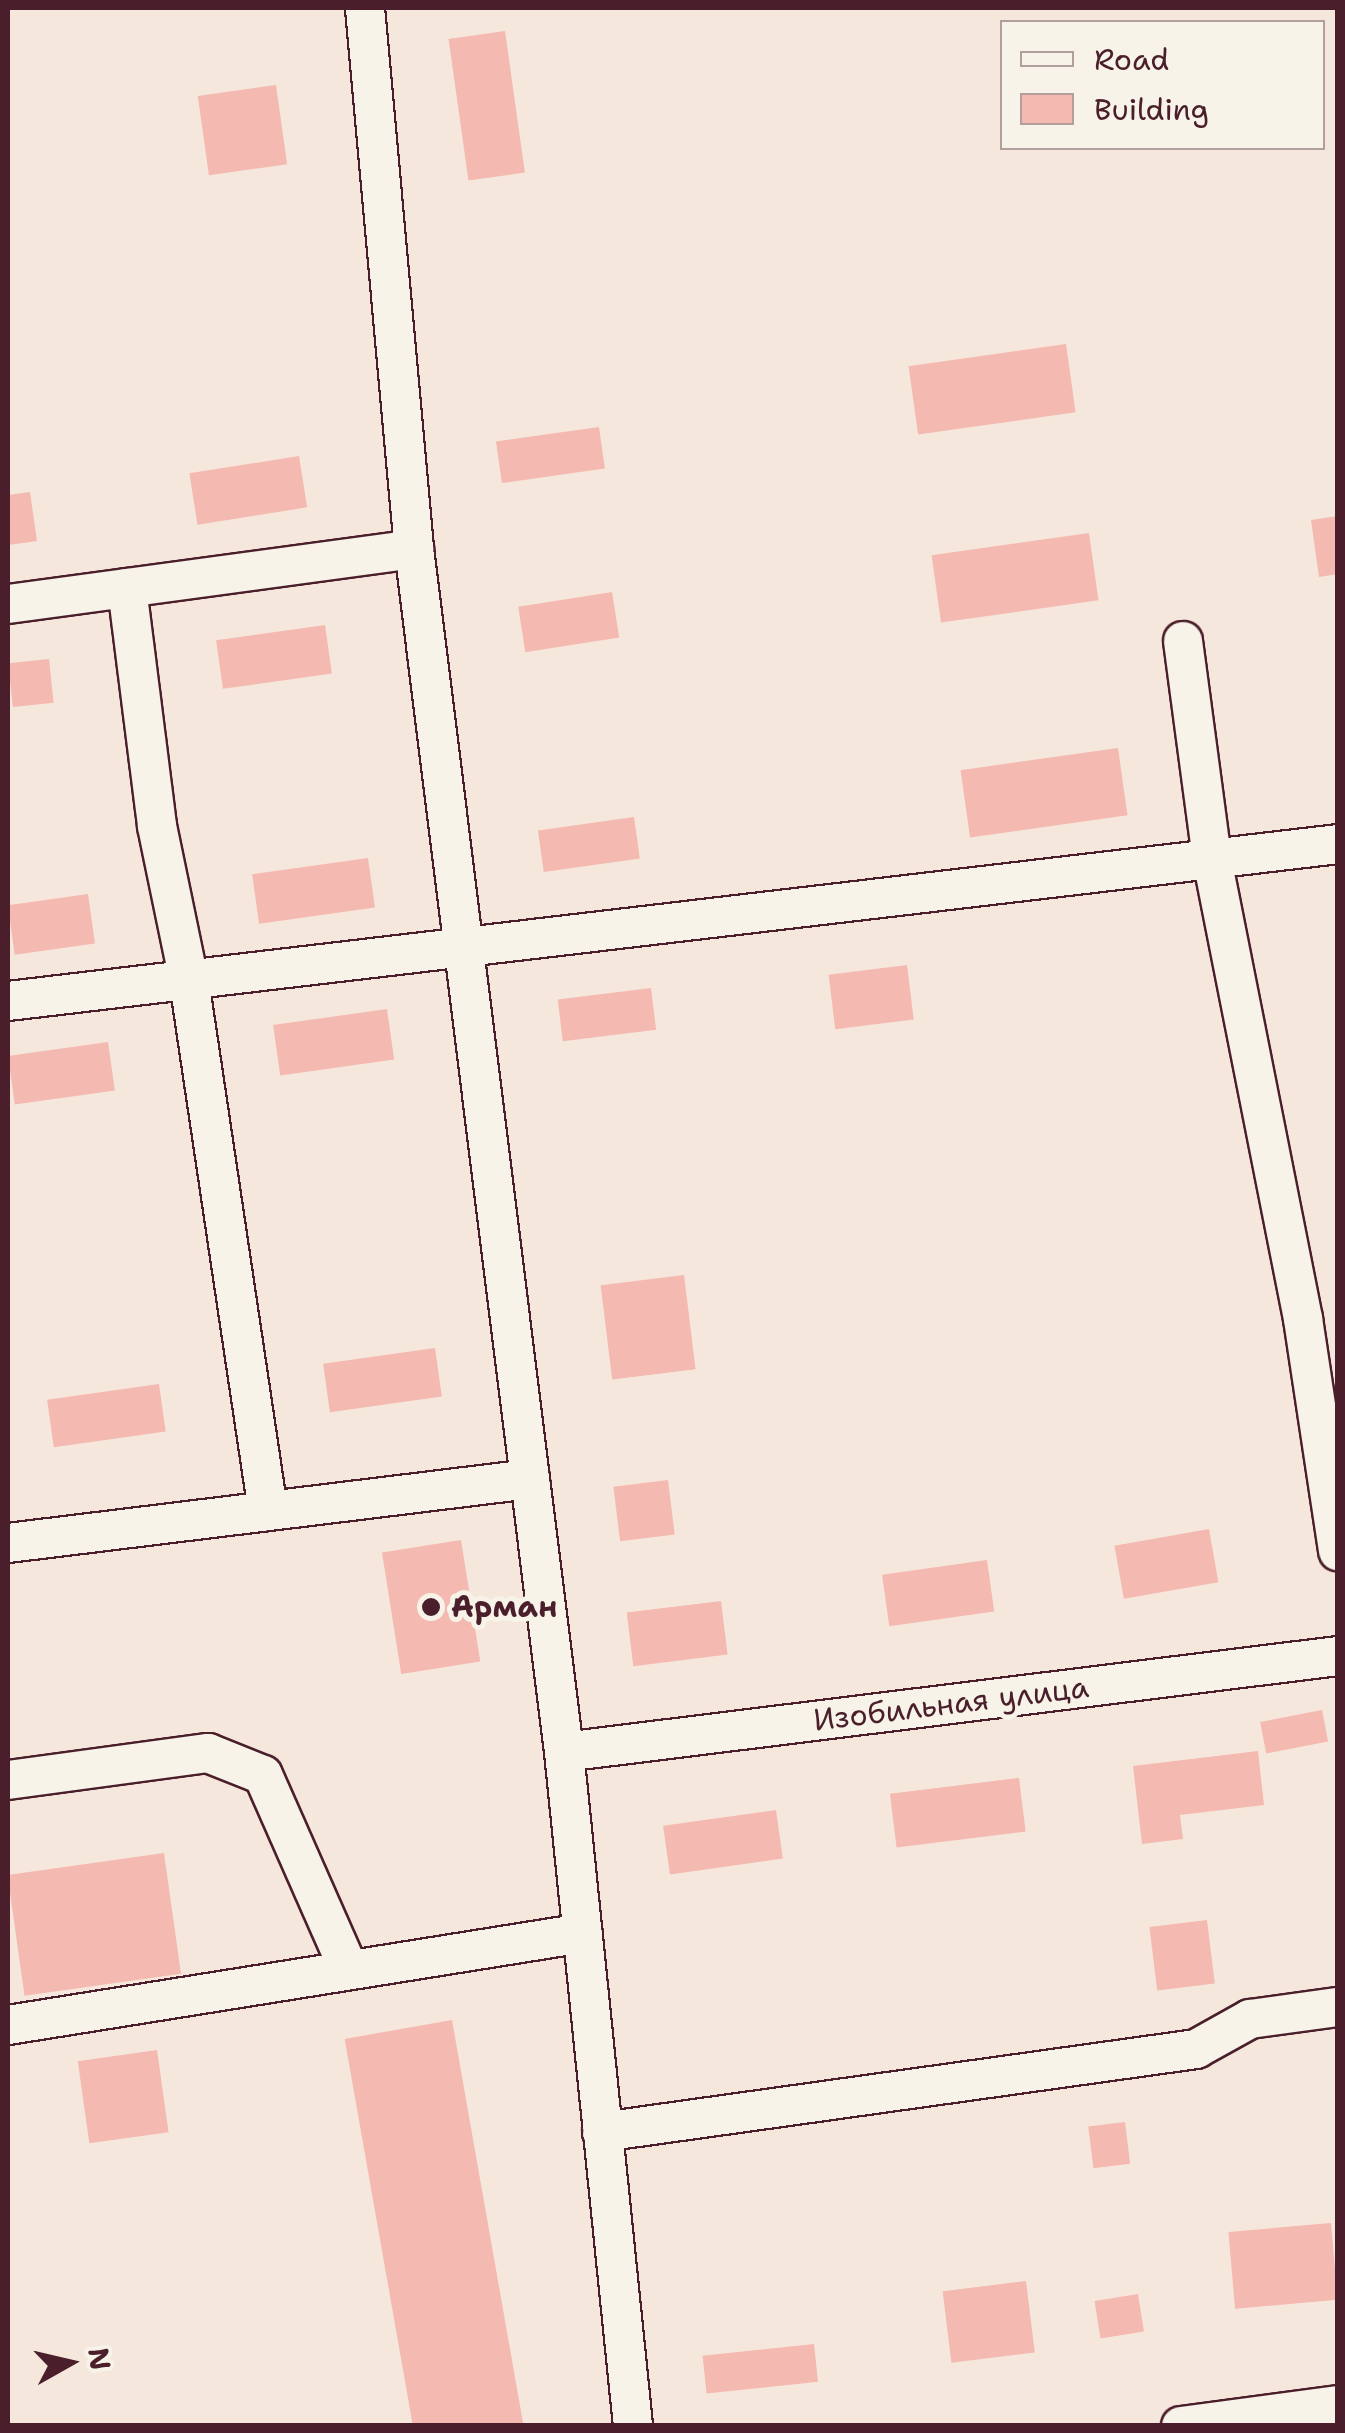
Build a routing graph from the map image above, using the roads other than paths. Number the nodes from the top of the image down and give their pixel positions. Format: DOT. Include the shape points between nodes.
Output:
graph roads {
  1 [pos="365,8"];
  2 [pos="414,548"];
  3 [pos="127,588"];
  4 [pos="8,604"];
  5 [pos="1183,641"];
  6 [pos="1338,844"];
  7 [pos="1212,859"];
  8 [pos="463,950"];
  9 [pos="189,981"];
  10 [pos="8,1002"];
  11 [pos="530,1479"];
  12 [pos="268,1511"];
  13 [pos="8,1543"];
  14 [pos="1338,1551"];
  15 [pos="1338,1656"];
  16 [pos="564,1752"];
  17 [pos="8,1780"];
  18 [pos="583,1933"];
  19 [pos="349,1970"];
  20 [pos="1338,2007"];
  21 [pos="8,2025"];
  22 [pos="602,2132"];
  23 [pos="1338,2406"];
  24 [pos="632,2426"];
  25 [pos="1181,2426"];
  1 -- 2 [label="street"];
  2 -- 3 [label="street"];
  2 -- 8 [label="street"];
  3 -- 4 [label="street"];
  3 -- 9 [label="street" via="156,826"];
  5 -- 7 [label="street"];
  6 -- 7 [label="street"];
  7 -- 8 [label="street"];
  7 -- 14 [label="street" via="1303,1319"];
  8 -- 9 [label="street"];
  8 -- 11 [label="street"];
  9 -- 10 [label="street"];
  9 -- 12 [label="street"];
  11 -- 12 [label="street"];
  11 -- 16 [label="street"];
  12 -- 13 [label="street"];
  15 -- 16 [label="street, Изобильная улица"];
  16 -- 18 [label="street"];
  17 -- 19 [label="street" via="208,1754 263,1775"];
  18 -- 19 [label="street"];
  18 -- 22 [label="street"];
  19 -- 21 [label="street"];
  20 -- 22 [label="street" via="1250,2019 1196,2049"];
  22 -- 24 [label="street"];
  23 -- 25 [label="street"];
}
